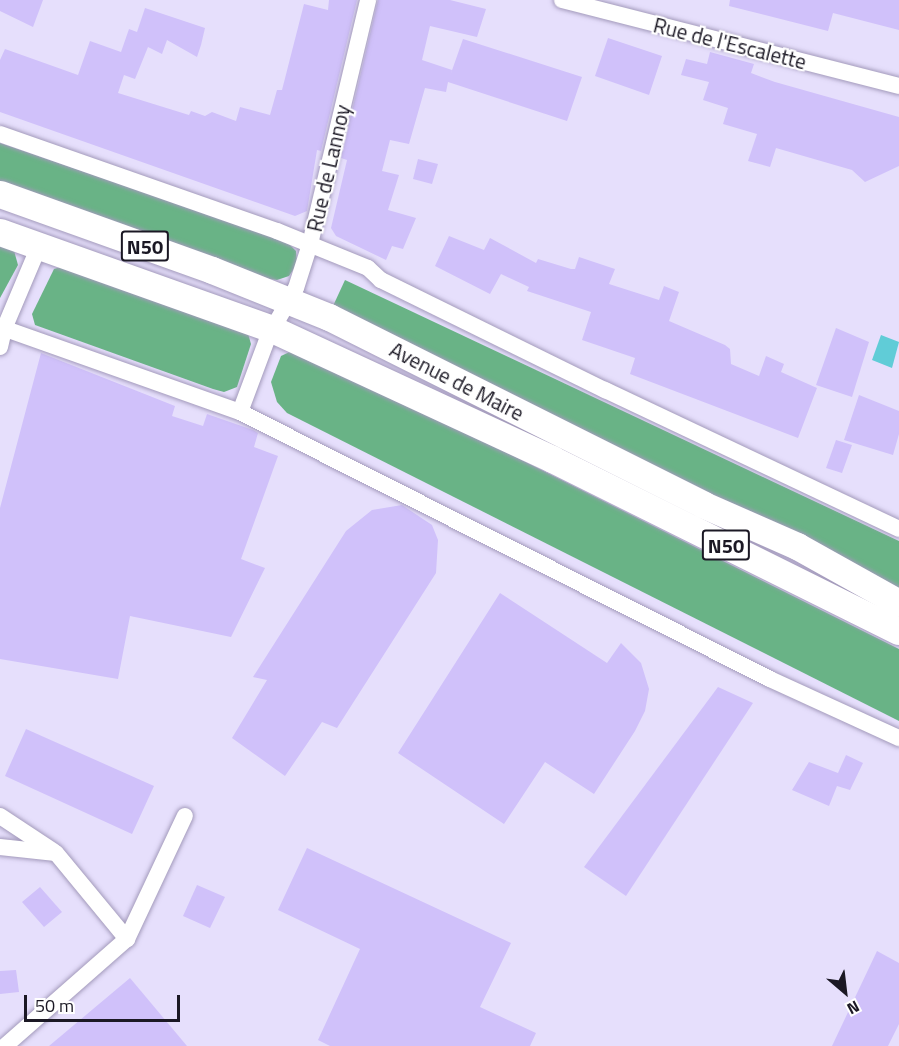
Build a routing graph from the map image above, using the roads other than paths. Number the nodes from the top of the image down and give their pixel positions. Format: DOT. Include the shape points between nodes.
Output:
graph roads {
  1 [pos="368,0"];
  2 [pos="562,0"];
  3 [pos="899,86"];
  4 [pos="0,134"];
  5 [pos="0,194"];
  6 [pos="0,231"];
  7 [pos="310,244"];
  8 [pos="39,246"];
  9 [pos="290,299"];
  10 [pos="2,328"];
  11 [pos="272,329"];
  12 [pos="0,347"];
  13 [pos="240,412"];
  14 [pos="899,530"];
  15 [pos="899,603"];
  16 [pos="899,631"];
  17 [pos="899,738"];
  18 [pos="0,816"];
  19 [pos="185,816"];
  20 [pos="0,848"];
  21 [pos="56,853"];
  22 [pos="127,939"];
  23 [pos="4,1046"];
  1 -- 7 [label="street, Rue de Lannoy"];
  2 -- 3 [label="street, Rue de l'Escalette"];
  4 -- 7 [label="street"];
  5 -- 9 [label="main road, Avenue de Maire / N50"];
  6 -- 8 [label="main road, Avenue de Maire / N50"];
  7 -- 9 [label="street, Rue de Lannoy"];
  7 -- 14 [label="street" via="368,268 381,280"];
  8 -- 10 [label="street"];
  8 -- 11 [label="main road, Avenue de Maire / N50"];
  9 -- 11 [label="street, Rue de Lannoy"];
  9 -- 15 [label="main road, Avenue de Maire / N50" via="704,505 797,546"];
  10 -- 12 [label="street"];
  10 -- 13 [label="street"];
  11 -- 13 [label="street, Rue de Lannoy"];
  11 -- 16 [label="main road, Avenue de Maire / N50" via="563,464"];
  13 -- 17 [label="street" via="770,679"];
  18 -- 21 [label="street"];
  19 -- 22 [label="street"];
  20 -- 21 [label="street"];
  21 -- 22 [label="street"];
  22 -- 23 [label="street"];
}
